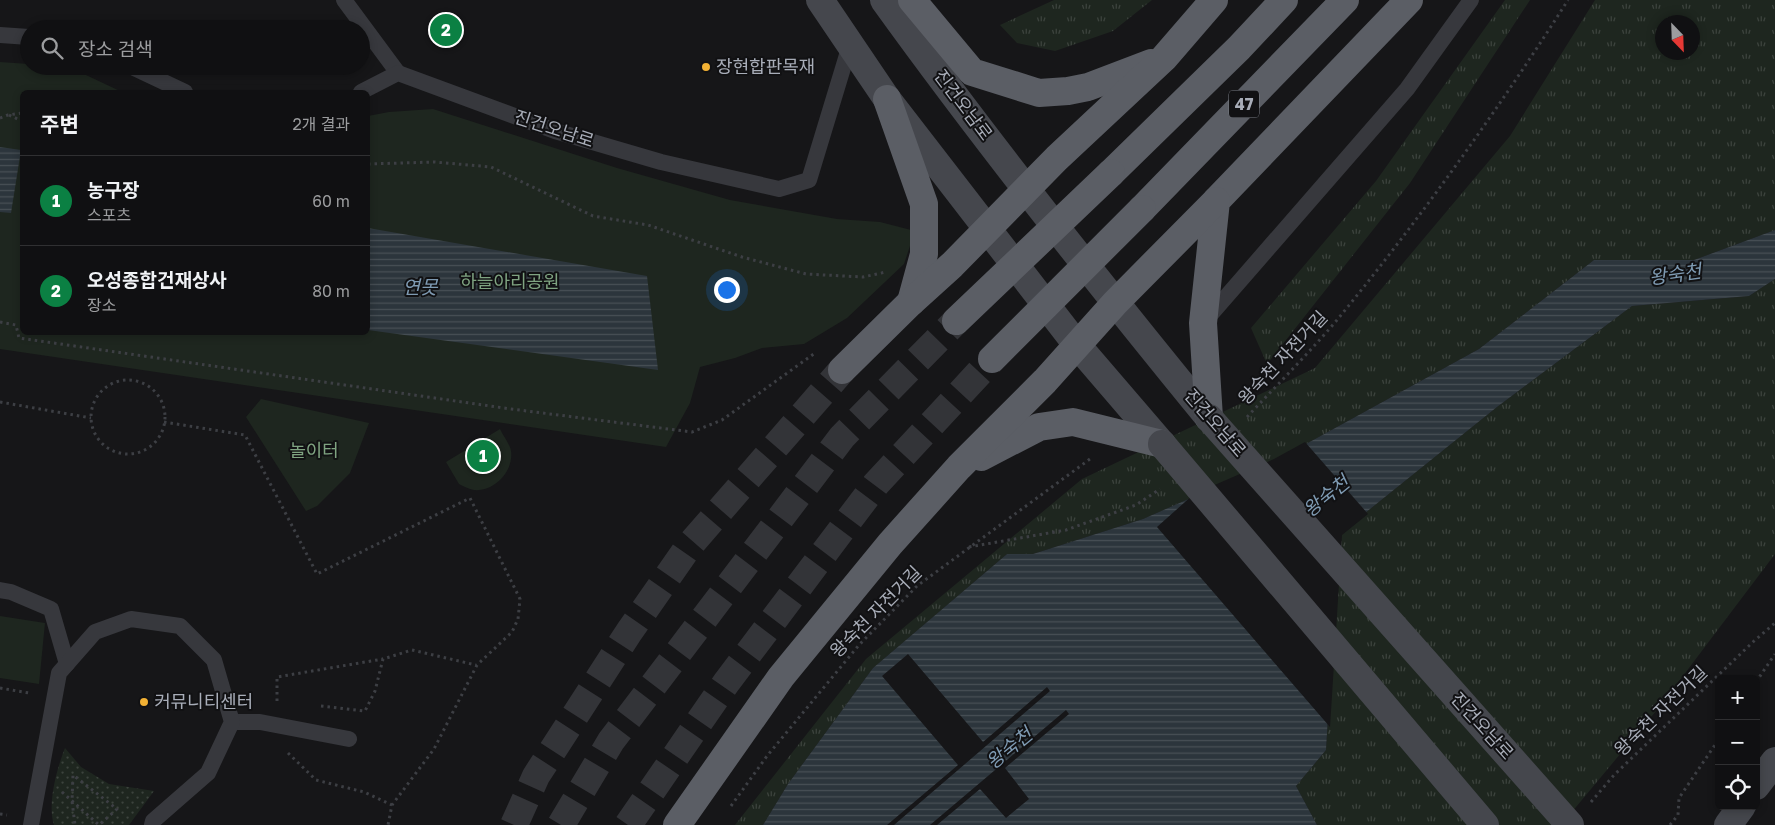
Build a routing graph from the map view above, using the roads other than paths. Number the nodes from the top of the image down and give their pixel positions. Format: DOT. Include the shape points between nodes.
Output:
graph roads {
  1 [pos="344,0"];
  2 [pos="820,0"];
  3 [pos="884,0"];
  4 [pos="912,0"];
  5 [pos="1214,0"];
  6 [pos="1284,0"];
  7 [pos="1345,0"];
  8 [pos="1409,0"];
  9 [pos="1471,0"];
  10 [pos="359,20"];
  11 [pos="0,35"];
  12 [pos="370,35"];
  13 [pos="20,36"];
  14 [pos="850,45"];
  15 [pos="1164,58"];
  16 [pos="398,73"];
  17 [pos="149,75"];
  18 [pos="182,90"];
  19 [pos="365,90"];
  20 [pos="887,99"];
  21 [pos="1026,188"];
  22 [pos="1216,201"];
  23 [pos="988,228"];
  24 [pos="910,303"];
  25 [pos="1115,303"];
  26 [pos="956,321"];
  27 [pos="1203,323"];
  28 [pos="1077,345"];
  29 [pos="992,359"];
  30 [pos="842,370"];
  31 [pos="1209,418"];
  32 [pos="1162,444"];
  33 [pos="959,467"];
  34 [pos="0,590"];
  35 [pos="67,664"];
  36 [pos="232,722"];
  37 [pos="349,739"];
  38 [pos="1775,761"];
  39 [pos="1760,781"];
  40 [pos="1739,810"];
  41 [pos="31,825"];
  42 [pos="152,825"];
  43 [pos="677,825"];
  44 [pos="1486,825"];
  45 [pos="1570,825"];
  46 [pos="1728,825"];
  1 -- 10 [label="lane"];
  2 -- 14 [label="main road"];
  3 -- 21 [label="main road, 진건오남로"];
  4 -- 15 [label="highway" via="972,72 1039,93 1088,87"];
  5 -- 15 [label="highway"];
  6 -- 26 [label="highway, 47, bridge" via="1239,48"];
  7 -- 29 [label="highway, 47, bridge"];
  8 -- 22 [label="highway"];
  9 -- 27 [label="lane" via="1407,89"];
  11 -- 13 [label="lane"];
  12 -- 16 [label="lane"];
  14 -- 16 [label="lane, 진건오남로" via="808,180 779,189 662,162 555,131"];
  14 -- 20 [label="main road"];
  15 -- 21 [label="highway"];
  16 -- 19 [label="lane"];
  17 -- 18 [label="lane"];
  20 -- 23 [label="main road"];
  20 -- 24 [label="highway" via="924,204 922,265"];
  21 -- 23 [label="highway"];
  21 -- 25 [label="main road, 진건오남로"];
  22 -- 25 [label="highway"];
  22 -- 27 [label="highway"];
  23 -- 24 [label="highway"];
  23 -- 28 [label="main road"];
  24 -- 30 [label="highway"];
  25 -- 28 [label="highway"];
  25 -- 31 [label="main road, 진건오남로"];
  27 -- 31 [label="highway"];
  28 -- 32 [label="main road"];
  28 -- 33 [label="highway"];
  31 -- 45 [label="main road, 진건오남로, bridge"];
  32 -- 33 [label="highway" via="1073,422 1039,428"];
  32 -- 44 [label="main road, bridge"];
  33 -- 43 [label="highway" via="890,544 781,677"];
  34 -- 35 [label="lane" via="51,609"];
  35 -- 36 [label="lane" via="94,632 131,619 180,626 214,660"];
  35 -- 41 [label="lane" via="59,673"];
  36 -- 37 [label="lane" via="260,722"];
  36 -- 42 [label="lane" via="208,773"];
  38 -- 39 [label="main road"];
  40 -- 46 [label="main road"];
}
